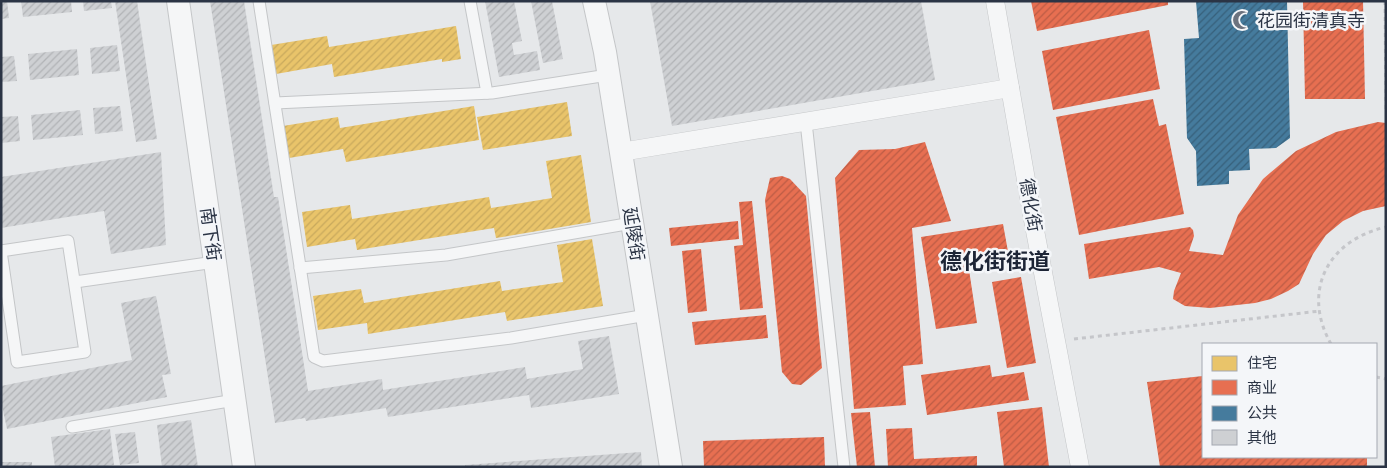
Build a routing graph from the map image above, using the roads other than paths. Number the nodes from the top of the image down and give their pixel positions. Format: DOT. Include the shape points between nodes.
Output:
graph roads {
  1 [pos="178,1"];
  2 [pos="259,1"];
  3 [pos="470,1"];
  4 [pos="594,1"];
  5 [pos="995,1"];
  6 [pos="608,75"];
  7 [pos="1010,88"];
  8 [pos="487,93"];
  9 [pos="275,103"];
  10 [pos="806,122"];
  11 [pos="621,152"];
  12 [pos="632,222"];
  13 [pos="1,251"];
  14 [pos="215,262"];
  15 [pos="300,268"];
  16 [pos="74,282"];
  17 [pos="647,315"];
  18 [pos="235,400"];
  19 [pos="72,427"];
  20 [pos="244,467"];
  21 [pos="671,467"];
  22 [pos="844,467"];
  23 [pos="1080,467"];
  1 -- 14 [label="street, 南下街"];
  2 -- 9 [label="lane"];
  3 -- 8 [label="lane"];
  4 -- 6 [label="street, 延陵街"];
  5 -- 7 [label="street, 德化街"];
  6 -- 8 [label="lane"];
  6 -- 11 [label="street, 延陵街"];
  7 -- 10 [label="street"];
  7 -- 23 [label="street, 德化街"];
  8 -- 9 [label="lane"];
  9 -- 15 [label="lane"];
  10 -- 11 [label="street"];
  10 -- 22 [label="lane"];
  11 -- 12 [label="street, 延陵街"];
  12 -- 15 [label="lane" via="446,255"];
  12 -- 17 [label="street, 延陵街"];
  13 -- 16 [label="lane" via="68,241"];
  13 -- 16 [label="lane" via="17,362 84,352"];
  14 -- 16 [label="lane"];
  14 -- 18 [label="street, 南下街"];
  15 -- 17 [label="lane" via="314,358 323,361 512,338"];
  17 -- 21 [label="street, 延陵街"];
  18 -- 19 [label="lane"];
  18 -- 20 [label="street, 南下街"];
}
